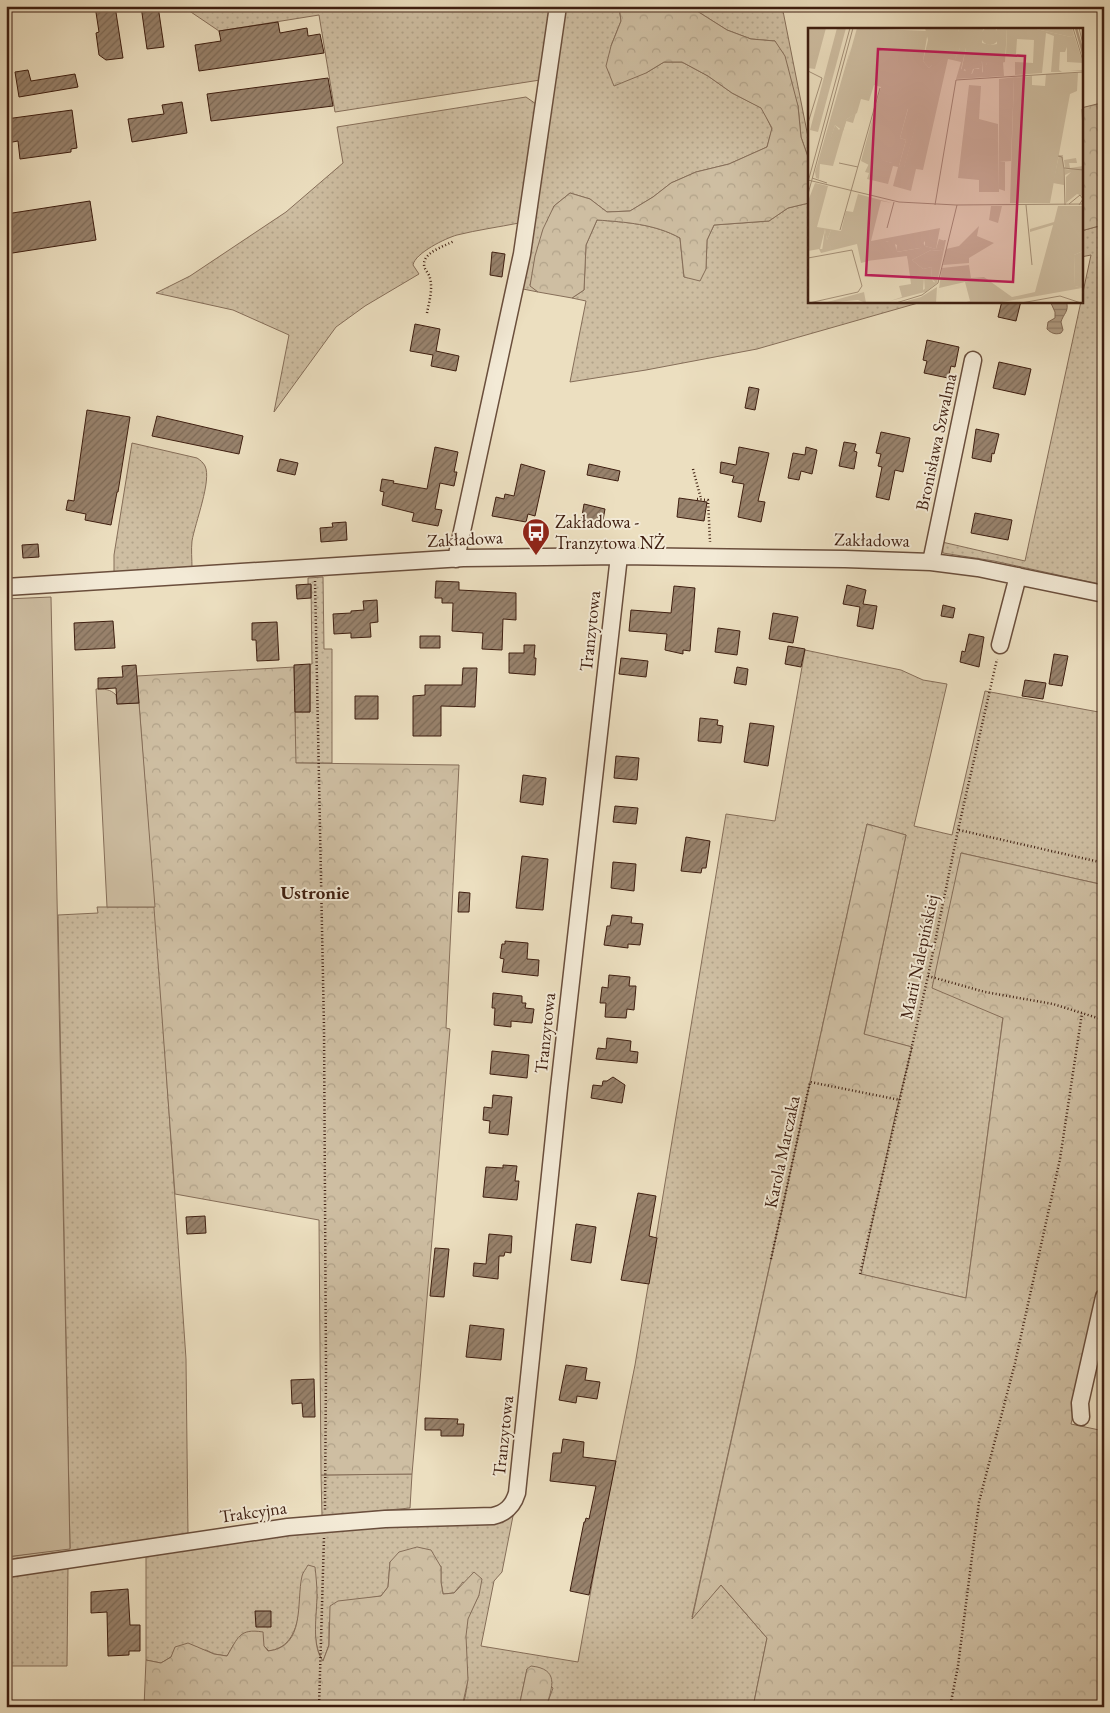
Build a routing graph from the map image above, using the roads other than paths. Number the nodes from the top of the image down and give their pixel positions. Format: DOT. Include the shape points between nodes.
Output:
graph roads {
  1 [pos="558,6"];
  2 [pos="973,360"];
  3 [pos="619,556"];
  4 [pos="456,559"];
  5 [pos="931,562"];
  6 [pos="1018,576"];
  7 [pos="6,586"];
  8 [pos="1104,594"];
  9 [pos="998,650"];
  10 [pos="1104,1297"];
  11 [pos="1081,1417"];
  12 [pos="506,1511"];
  13 [pos="6,1569"];
  1 -- 4 [label="street" via="522,254"];
  2 -- 5 [label="street, Bronisława Szwalma"];
  3 -- 4 [label="street, Zakładowa"];
  3 -- 5 [label="street, Zakładowa"];
  3 -- 12 [label="street, Tranzytowa" via="517,1493"];
  4 -- 7 [label="street, Zakładowa"];
  5 -- 6 [label="street, Zakładowa"];
  6 -- 8 [label="street, Zakładowa"];
  6 -- 9 [label="street"];
  10 -- 11 [label="street" via="1080,1403"];
  12 -- 13 [label="street, Trakcyjna" via="493,1516 386,1519 259,1530"];
}
